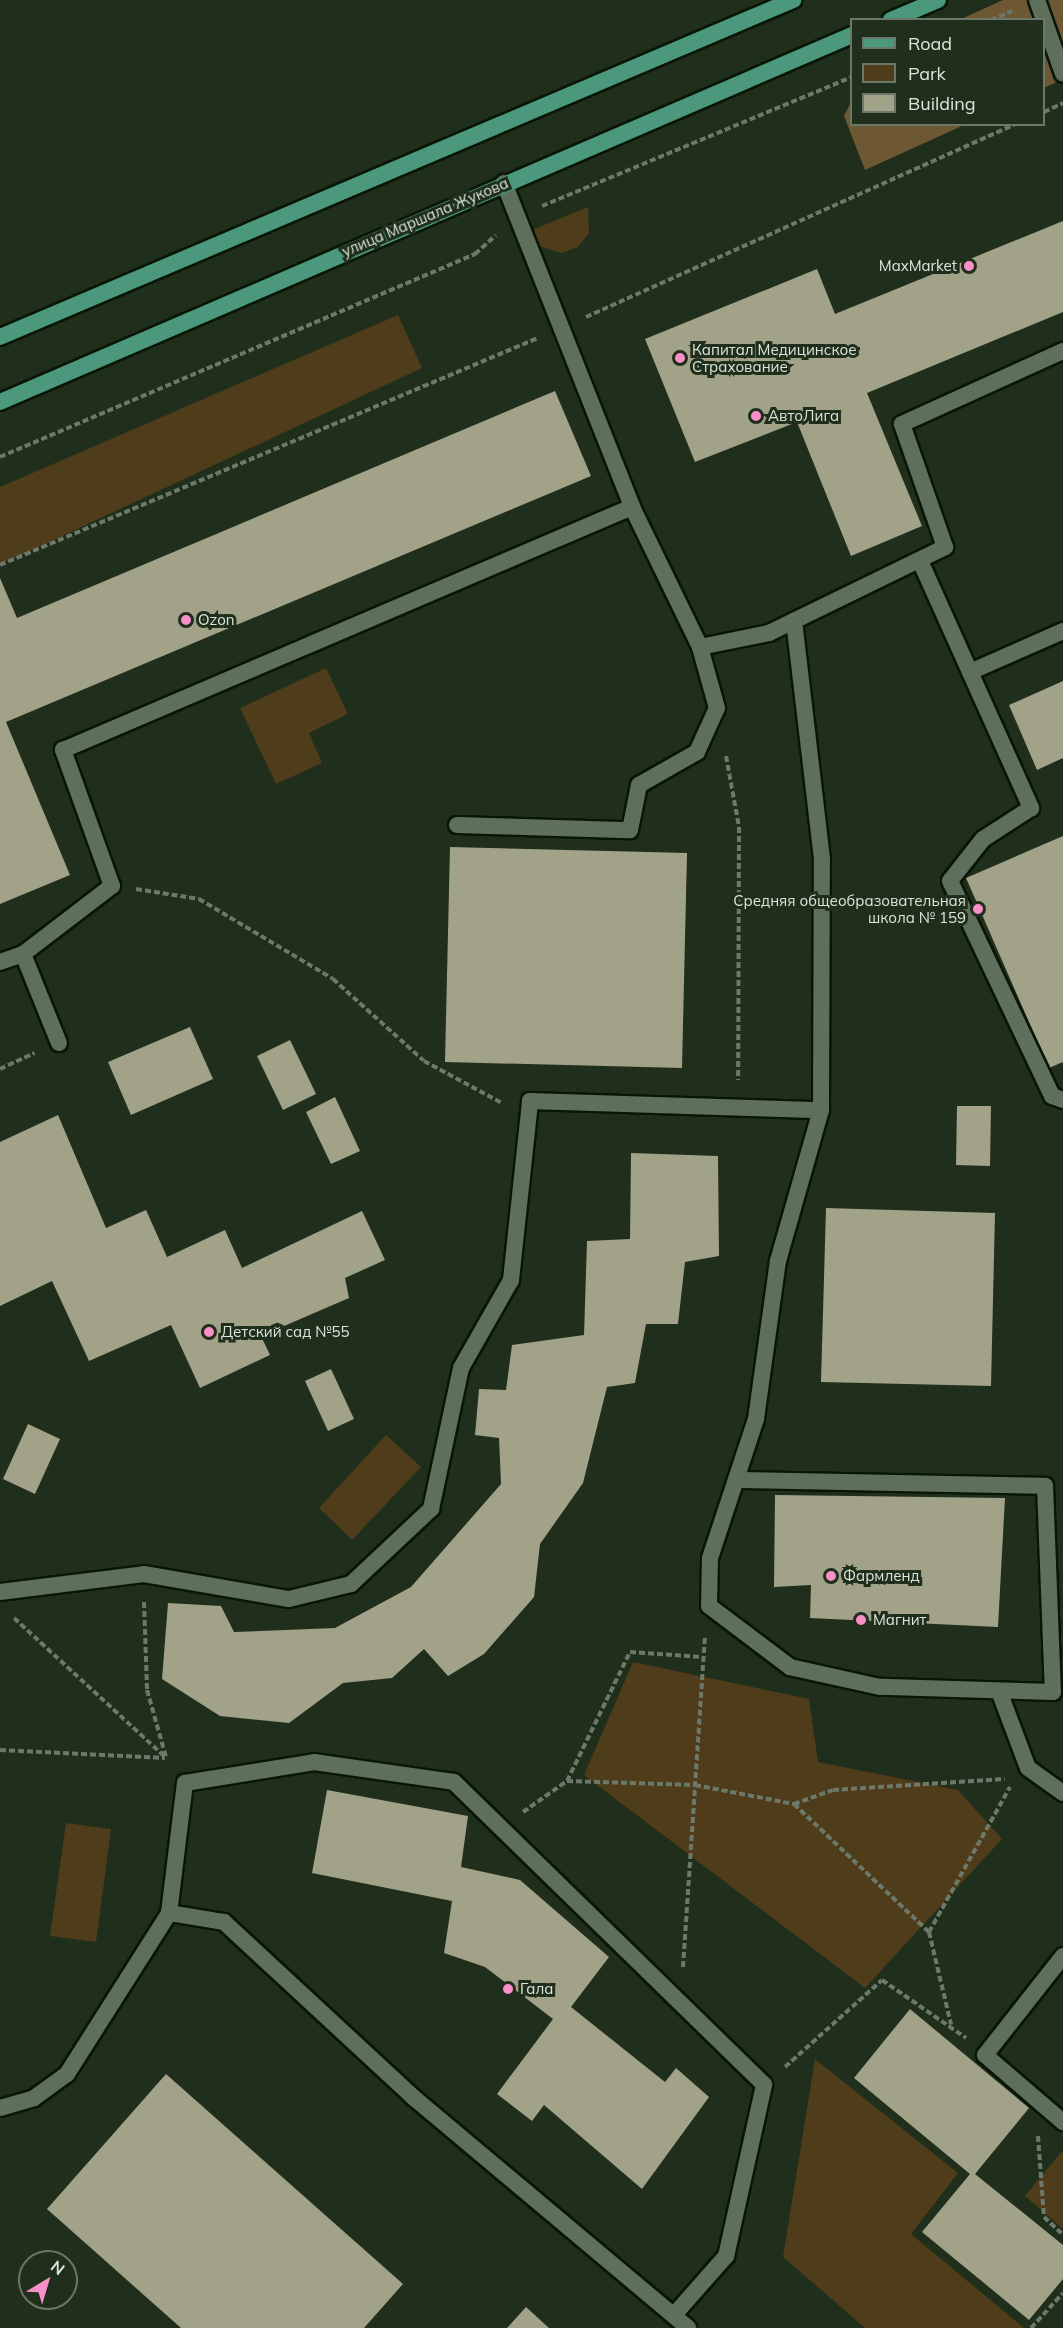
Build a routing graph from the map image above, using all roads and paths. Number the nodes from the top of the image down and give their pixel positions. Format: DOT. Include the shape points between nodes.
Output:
graph roads {
  1 [pos="793,0"];
  2 [pos="938,0"];
  3 [pos="1037,0"];
  4 [pos="896,18"];
  5 [pos="1043,18"];
  6 [pos="1045,23"];
  7 [pos="850,36"];
  8 [pos="1063,74"];
  9 [pos="850,78"];
  10 [pos="1063,103"];
  11 [pos="1045,112"];
  12 [pos="1011,126"];
  13 [pos="504,183"];
  14 [pos="517,216"];
  15 [pos="561,328"];
  16 [pos="0,337"];
  17 [pos="1063,351"];
  18 [pos="0,402"];
  19 [pos="0,457"];
  20 [pos="632,507"];
  21 [pos="921,563"];
  22 [pos="0,565"];
  23 [pos="794,621"];
  24 [pos="1063,631"];
  25 [pos="699,647"];
  26 [pos="970,672"];
  27 [pos="725,751"];
  28 [pos="457,825"];
  29 [pos="112,886"];
  30 [pos="23,954"];
  31 [pos="0,962"];
  32 [pos="59,1043"];
  33 [pos="0,1069"];
  34 [pos="1063,1100"];
  35 [pos="738,1108"];
  36 [pos="821,1110"];
  37 [pos="529,1118"];
  38 [pos="736,1480"];
  39 [pos="144,1574"];
  40 [pos="0,1592"];
  41 [pos="709,1606"];
  42 [pos="9,1614"];
  43 [pos="702,1658"];
  44 [pos="999,1691"];
  45 [pos="0,1750"];
  46 [pos="166,1758"];
  47 [pos="567,1781"];
  48 [pos="185,1783"];
  49 [pos="695,1785"];
  50 [pos="1063,1793"];
  51 [pos="794,1804"];
  52 [pos="500,1828"];
  53 [pos="169,1913"];
  54 [pos="929,1932"];
  55 [pos="1063,1956"];
  56 [pos="681,2006"];
  57 [pos="951,2024"];
  58 [pos="985,2055"];
  59 [pos="764,2085"];
  60 [pos="0,2108"];
  61 [pos="1063,2122"];
  62 [pos="1038,2130"];
  63 [pos="1063,2235"];
  64 [pos="1063,2293"];
  65 [pos="674,2315"];
  66 [pos="688,2328"];
  67 [pos="1031,2328"];
  1 -- 16 [label="main road"];
  2 -- 4 [label="main road"];
  3 -- 5 [label="lane"];
  6 -- 8 [label="lane"];
  7 -- 13 [label="main road, улица Маршала Жукова"];
  9 -- 14 [label="path"];
  10 -- 11 [label="path"];
  12 -- 15 [label="path"];
  13 -- 14 [label="lane"];
  13 -- 18 [label="main road, улица Маршала Жукова"];
  14 -- 15 [label="lane"];
  14 -- 19 [label="path" via="475,254"];
  15 -- 20 [label="lane"];
  15 -- 22 [label="path"];
  17 -- 21 [label="lane" via="902,424 945,547"];
  20 -- 25 [label="lane"];
  20 -- 29 [label="lane" via="63,750"];
  21 -- 23 [label="lane"];
  21 -- 26 [label="lane"];
  23 -- 25 [label="lane" via="769,633"];
  23 -- 36 [label="lane" via="822,859"];
  24 -- 26 [label="lane"];
  25 -- 28 [label="lane" via="717,708 697,752 639,785 630,830"];
  26 -- 34 [label="lane" via="1031,808 982,839 950,881 1052,1096"];
  27 -- 35 [label="path" via="739,827"];
  29 -- 30 [label="lane"];
  29 -- 37 [label="path" via="199,899 333,979 424,1061"];
  30 -- 31 [label="lane"];
  30 -- 32 [label="lane"];
  32 -- 33 [label="path"];
  35 -- 36 [label="lane"];
  35 -- 37 [label="lane" via="530,1101"];
  36 -- 38 [label="lane" via="778,1261 756,1419"];
  37 -- 39 [label="lane" via="511,1280 461,1368 431,1509 351,1584 289,1599"];
  38 -- 41 [label="lane" via="710,1558"];
  38 -- 44 [label="lane" via="1045,1486 1053,1692"];
  39 -- 40 [label="lane"];
  39 -- 46 [label="path" via="147,1690"];
  41 -- 43 [label="path"];
  41 -- 44 [label="lane" via="790,1667 880,1687"];
  42 -- 46 [label="path"];
  43 -- 47 [label="path" via="630,1652"];
  43 -- 49 [label="path"];
  44 -- 50 [label="lane" via="1028,1768"];
  45 -- 46 [label="path"];
  46 -- 48 [label="path"];
  47 -- 49 [label="path"];
  47 -- 52 [label="path"];
  48 -- 52 [label="lane" via="314,1762 454,1782"];
  48 -- 53 [label="lane"];
  49 -- 51 [label="path"];
  49 -- 56 [label="path"];
  51 -- 54 [label="path"];
  51 -- 54 [label="path" via="833,1790 1015,1779"];
  52 -- 56 [label="lane"];
  53 -- 60 [label="lane" via="67,2074 34,2098"];
  53 -- 65 [label="lane" via="224,1922 413,2097"];
  54 -- 57 [label="path"];
  55 -- 58 [label="lane"];
  56 -- 59 [label="lane"];
  57 -- 58 [label="path"];
  57 -- 59 [label="path" via="882,1980"];
  58 -- 61 [label="lane"];
  59 -- 65 [label="lane" via="726,2256"];
  62 -- 63 [label="path" via="1044,2217"];
  64 -- 67 [label="path"];
  65 -- 66 [label="lane"];
}
